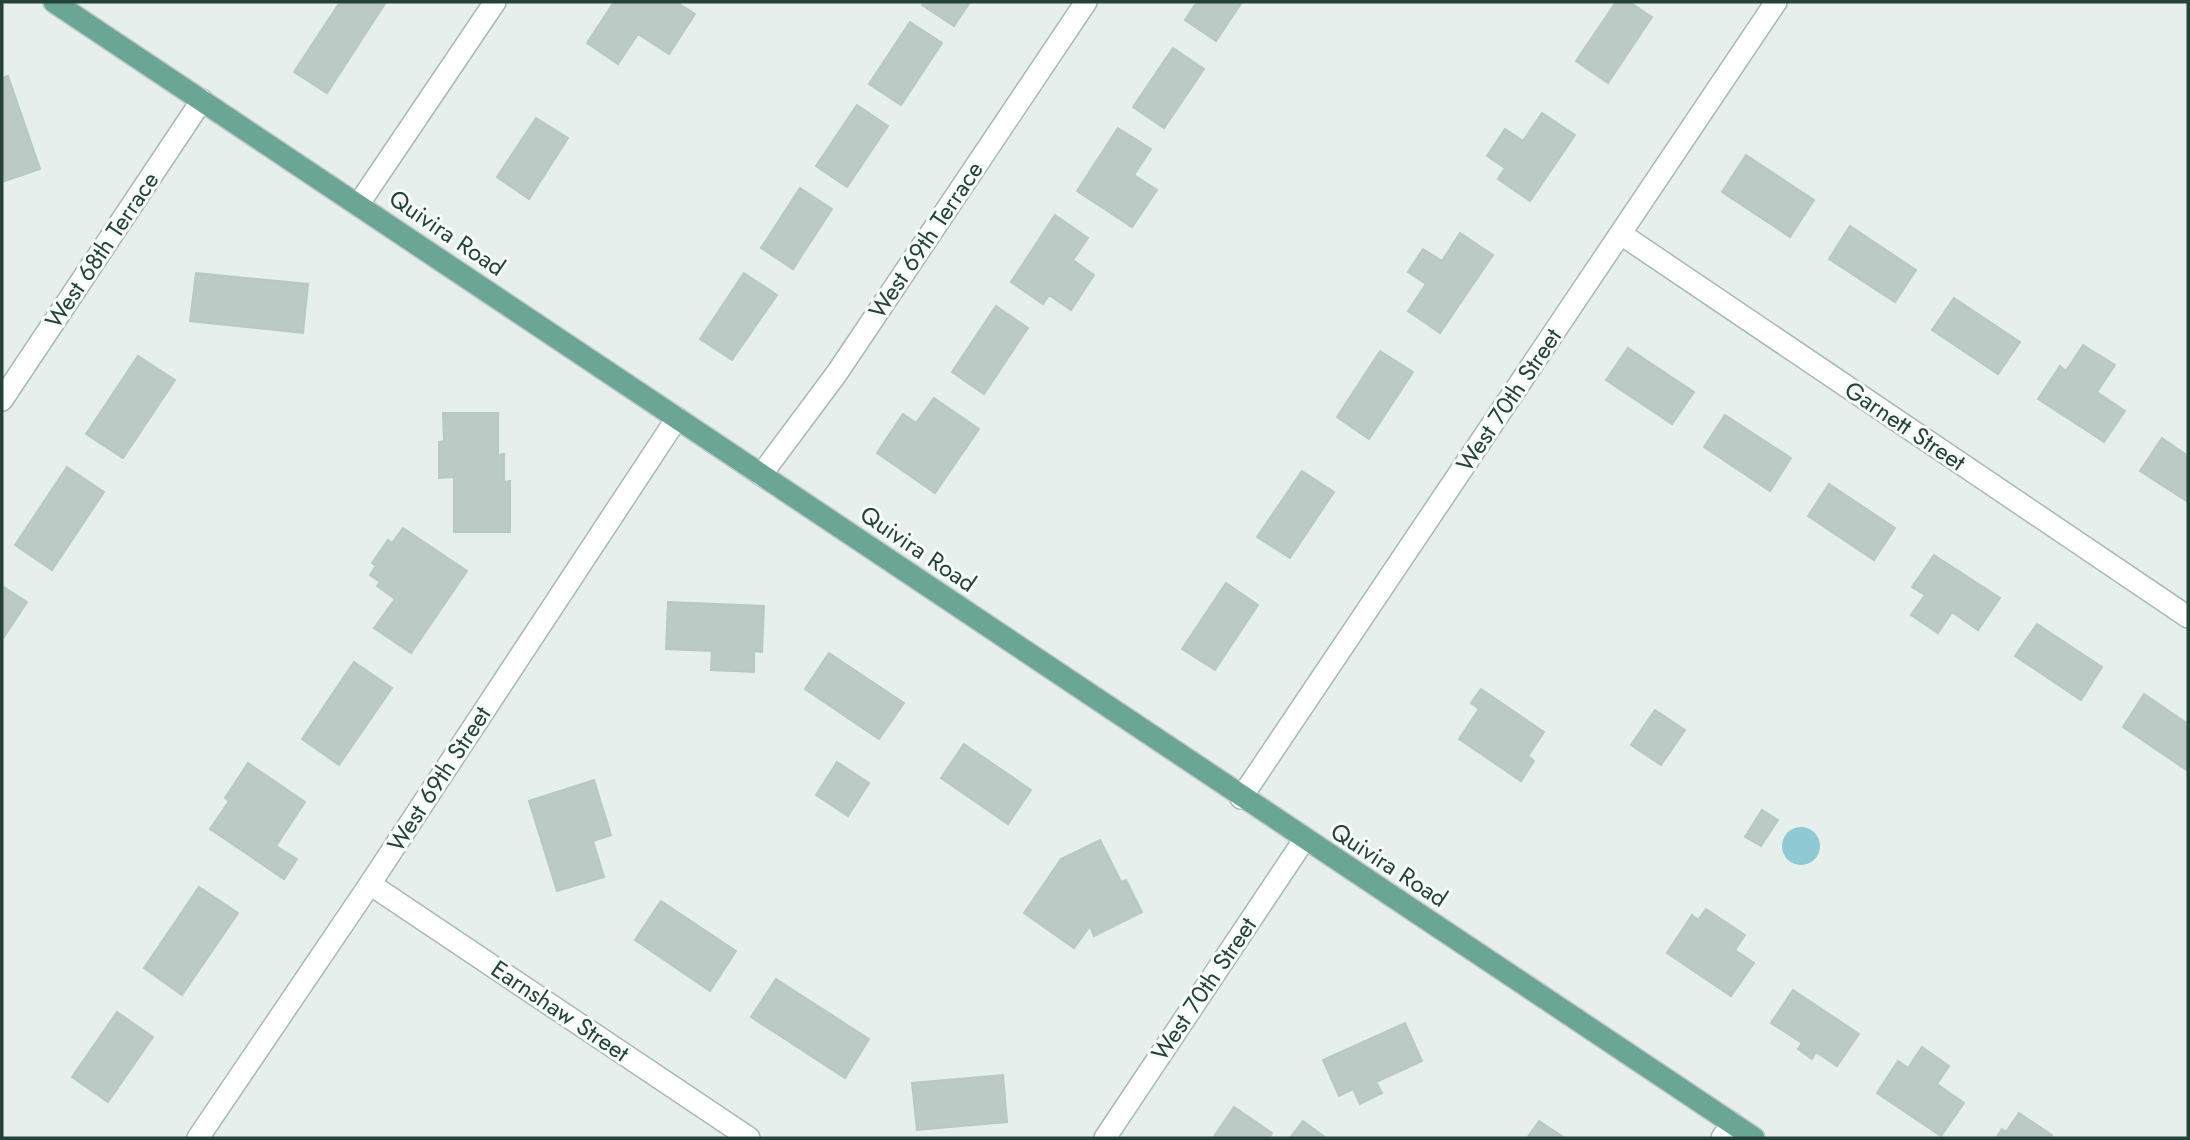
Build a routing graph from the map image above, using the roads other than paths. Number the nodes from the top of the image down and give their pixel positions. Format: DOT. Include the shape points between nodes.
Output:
graph roads {
  1 [pos="54,2"];
  2 [pos="495,2"];
  3 [pos="1086,2"];
  4 [pos="1776,2"];
  5 [pos="202,100"];
  6 [pos="358,205"];
  7 [pos="1621,234"];
  8 [pos="2,400"];
  9 [pos="677,418"];
  10 [pos="761,475"];
  11 [pos="2188,617"];
  12 [pos="1241,798"];
  13 [pos="1304,840"];
  14 [pos="370,884"];
  15 [pos="1727,1131"];
  16 [pos="198,1138"];
  17 [pos="749,1138"];
  18 [pos="1105,1138"];
  19 [pos="1754,1138"];
  1 -- 5 [label="main road, Quivira Road"];
  2 -- 6 [label="street"];
  3 -- 10 [label="street, West 69th Terrace" via="837,373"];
  4 -- 7 [label="street, West 70th Street"];
  5 -- 6 [label="main road, Quivira Road"];
  5 -- 8 [label="street, West 68th Terrace"];
  6 -- 9 [label="main road, Quivira Road"];
  7 -- 11 [label="street, Garnett Street"];
  7 -- 12 [label="street, West 70th Street"];
  9 -- 10 [label="main road, Quivira Road"];
  9 -- 14 [label="street, West 69th Street"];
  10 -- 12 [label="main road, Quivira Road"];
  12 -- 13 [label="main road, Quivira Road"];
  13 -- 15 [label="main road, Quivira Road"];
  13 -- 18 [label="street, West 70th Street"];
  14 -- 16 [label="street, West 69th Street"];
  14 -- 17 [label="street, Earnshaw Street"];
  15 -- 19 [label="main road, Quivira Road"];
}
